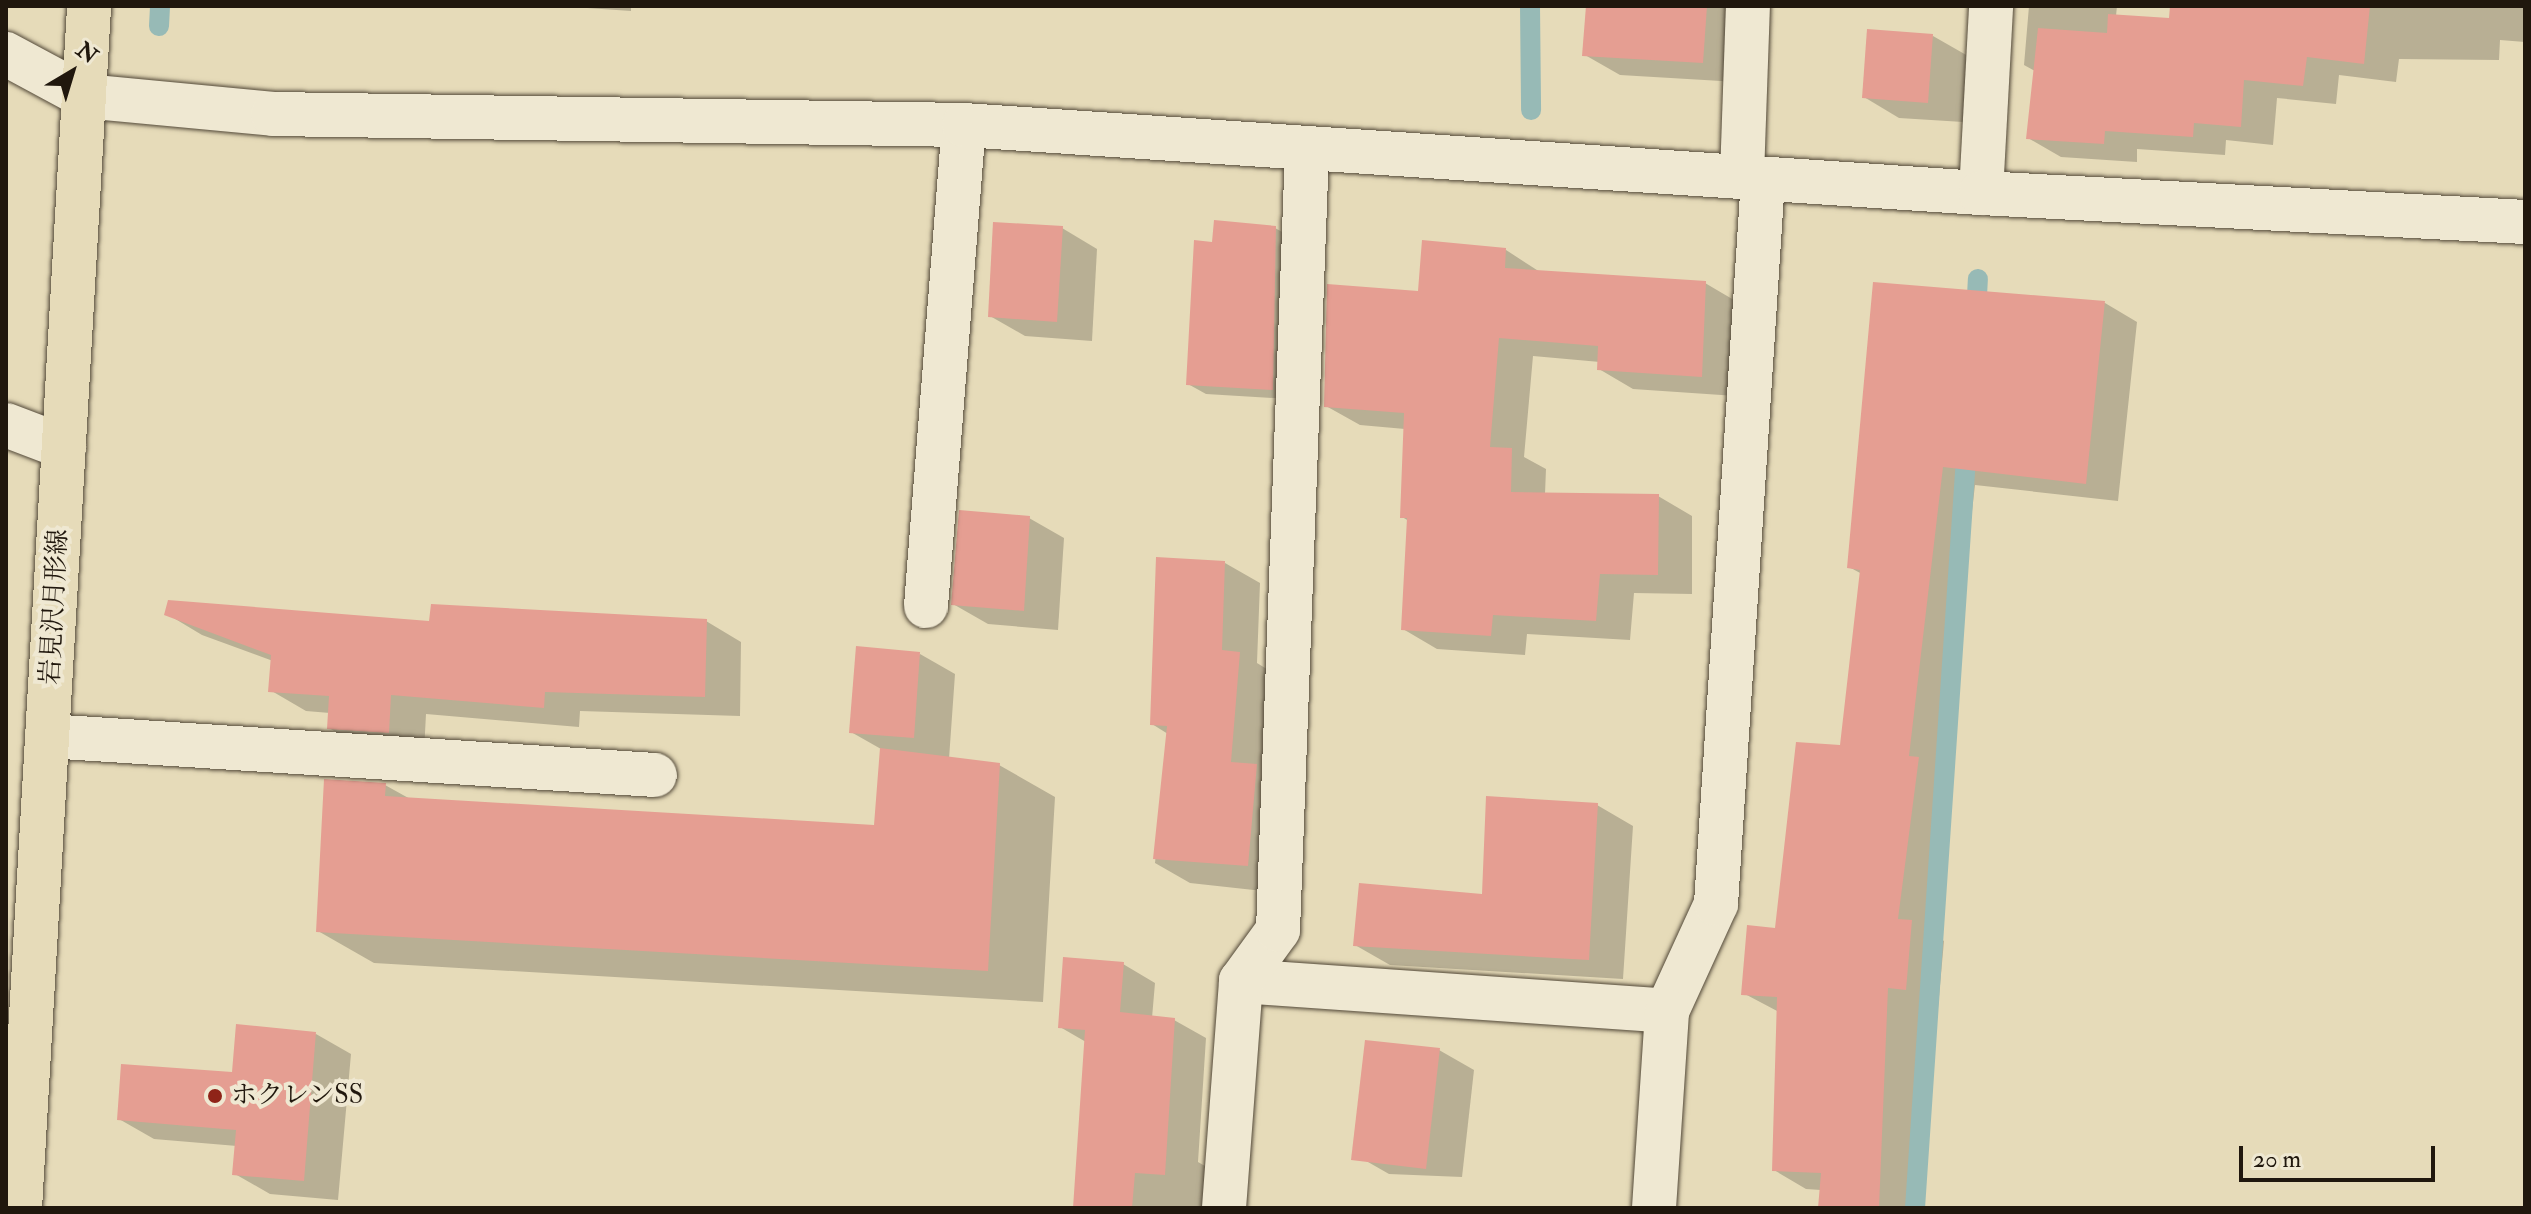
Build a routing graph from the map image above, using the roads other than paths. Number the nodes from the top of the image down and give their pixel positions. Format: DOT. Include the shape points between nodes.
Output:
graph roads {
  1 [pos="89,6"];
  2 [pos="1748,6"];
  3 [pos="1991,6"];
  4 [pos="6,54"];
  5 [pos="84,96"];
  6 [pos="964,125"];
  7 [pos="1307,150"];
  8 [pos="1752,178"];
  9 [pos="1981,193"];
  10 [pos="2525,222"];
  11 [pos="6,425"];
  12 [pos="64,447"];
  13 [pos="926,606"];
  14 [pos="47,736"];
  15 [pos="655,775"];
  16 [pos="1241,981"];
  17 [pos="1667,1011"];
  18 [pos="20,1208"];
  19 [pos="1224,1208"];
  20 [pos="1654,1208"];
  1 -- 5 [label="main road, 岩見沢月形線"];
  2 -- 8 [label="street"];
  3 -- 9 [label="street"];
  4 -- 5 [label="street"];
  5 -- 6 [label="street" via="273,114"];
  5 -- 12 [label="main road, 岩見沢月形線"];
  6 -- 7 [label="street"];
  6 -- 13 [label="street"];
  7 -- 8 [label="street"];
  7 -- 16 [label="street" via="1278,930"];
  8 -- 9 [label="street"];
  8 -- 17 [label="street" via="1716,904"];
  9 -- 10 [label="street"];
  11 -- 12 [label="street"];
  12 -- 14 [label="main road, 岩見沢月形線"];
  14 -- 15 [label="street"];
  14 -- 18 [label="main road, 岩見沢月形線"];
  16 -- 17 [label="street"];
  16 -- 19 [label="street"];
  17 -- 20 [label="street"];
}
